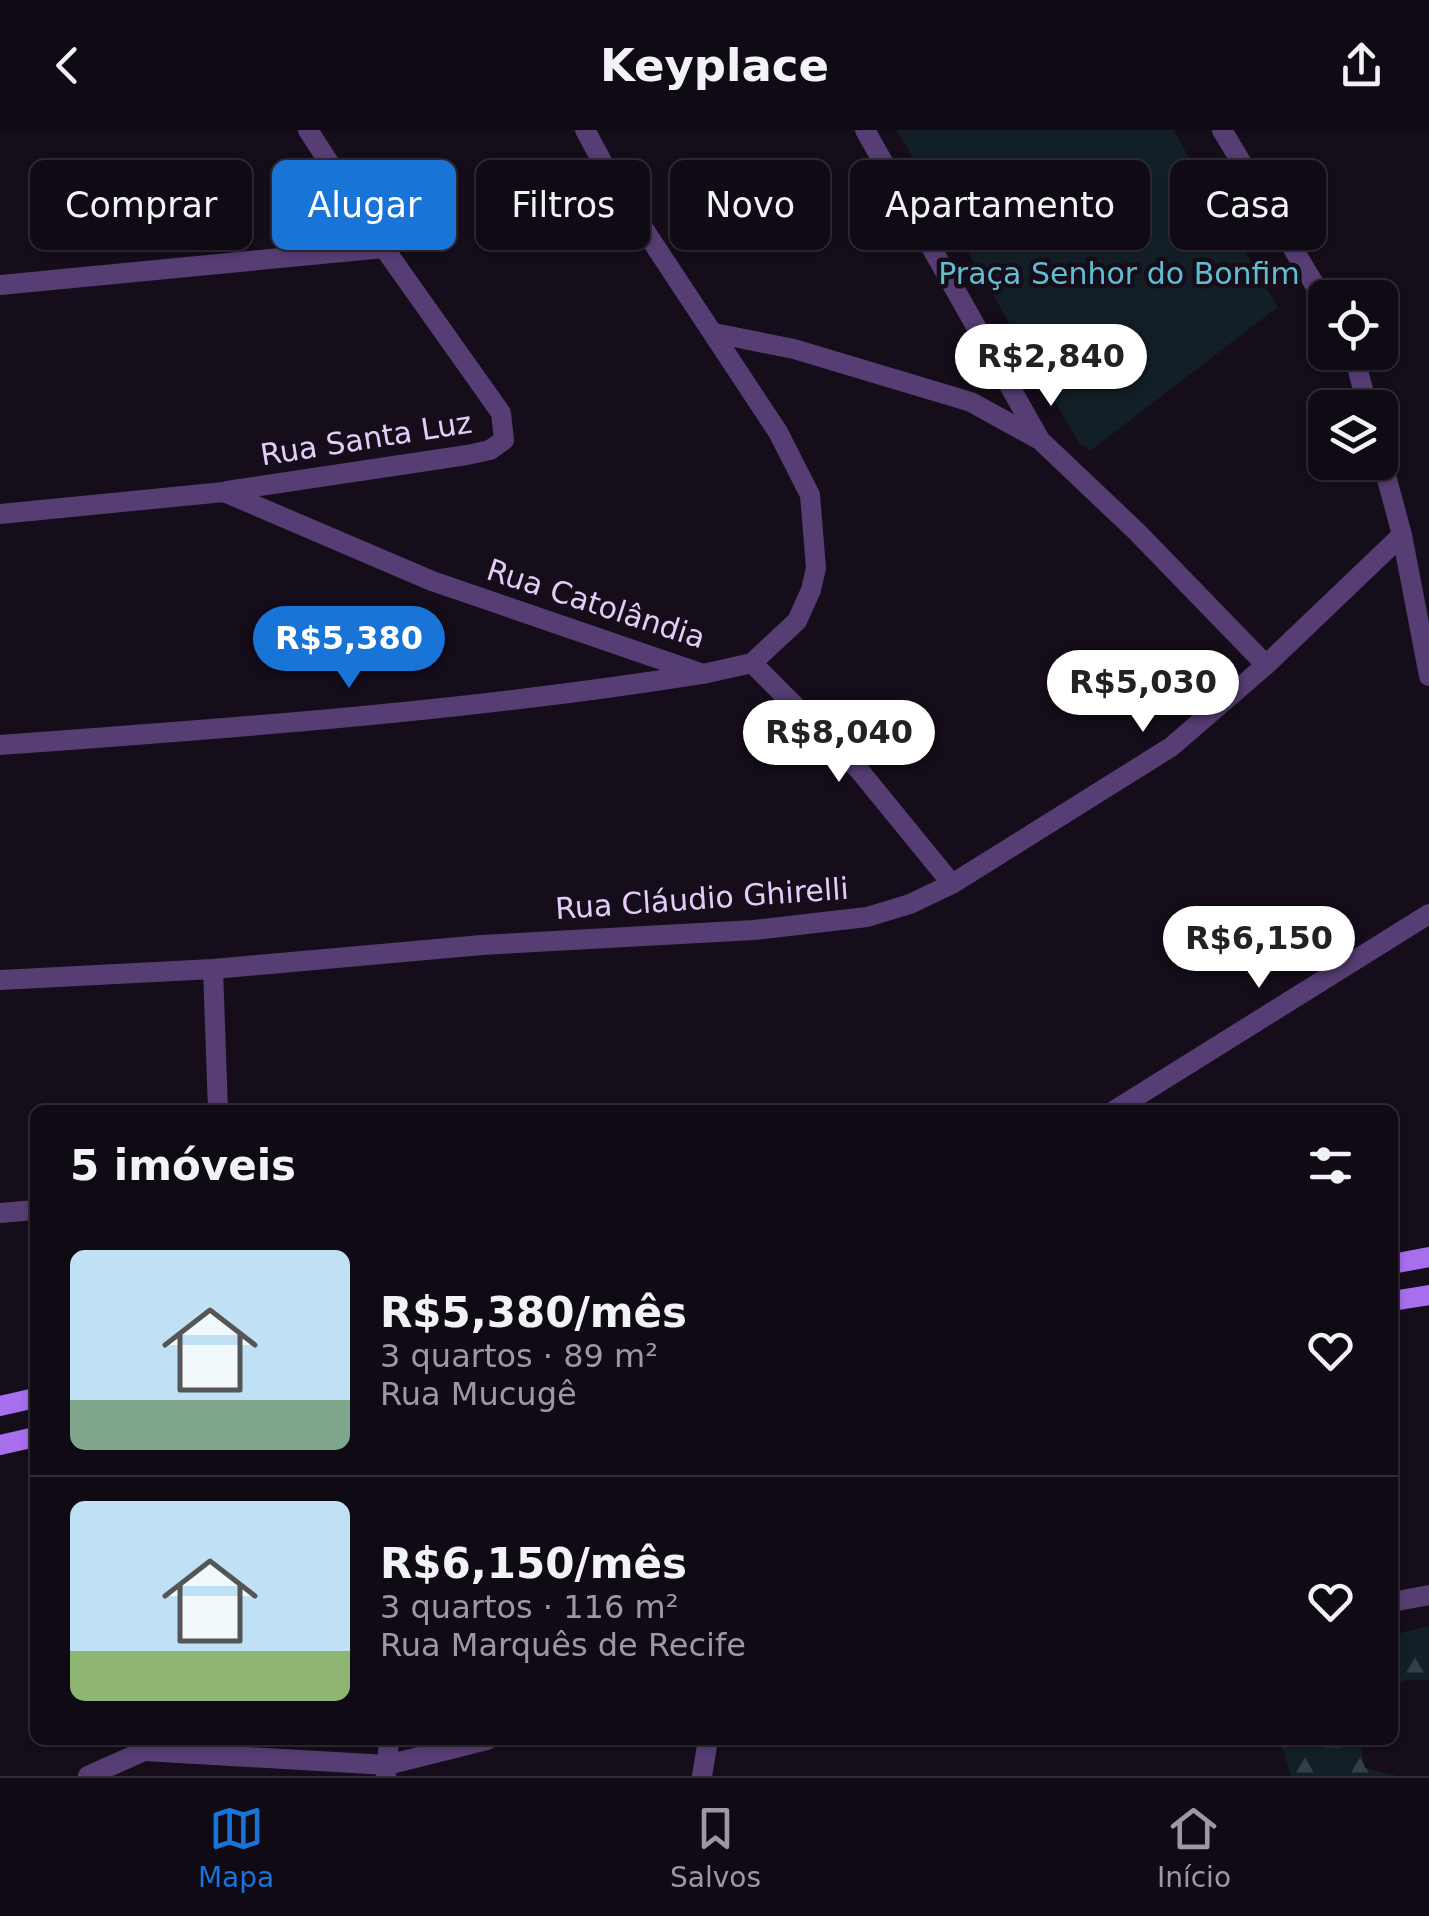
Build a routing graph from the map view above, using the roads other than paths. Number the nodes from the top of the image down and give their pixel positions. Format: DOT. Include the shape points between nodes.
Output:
graph roads {
  1 [pos="308,130"];
  2 [pos="585,130"];
  3 [pos="865,130"];
  4 [pos="1222,130"];
  5 [pos="327,160"];
  6 [pos="363,250"];
  7 [pos="385,250"];
  8 [pos="1312,280"];
  9 [pos="0,285"];
  10 [pos="714,333"];
  11 [pos="1040,440"];
  12 [pos="1387,480"];
  13 [pos="224,492"];
  14 [pos="0,514"];
  15 [pos="1402,535"];
  16 [pos="1426,643"];
  17 [pos="752,663"];
  18 [pos="1266,665"];
  19 [pos="703,674"];
  20 [pos="1429,676"];
  21 [pos="0,745"];
  22 [pos="952,884"];
  23 [pos="1429,914"];
  24 [pos="213,969"];
  25 [pos="0,980"];
  26 [pos="218,1105"];
  27 [pos="1122,1105"];
  28 [pos="30,1210"];
  29 [pos="0,1213"];
  30 [pos="1429,1256"];
  31 [pos="1398,1263"];
  32 [pos="1429,1295"];
  33 [pos="1398,1300"];
  34 [pos="30,1399"];
  35 [pos="0,1406"];
  36 [pos="30,1438"];
  37 [pos="0,1445"];
  38 [pos="1429,1596"];
  39 [pos="1398,1601"];
  40 [pos="388,1745"];
  41 [pos="471,1745"];
  42 [pos="707,1745"];
  43 [pos="145,1746"];
  44 [pos="386,1770"];
  45 [pos="88,1776"];
  46 [pos="141,1776"];
  47 [pos="702,1776"];
  1 -- 5 [label="street, Rua Santa Luz"];
  2 -- 10 [label="street"];
  3 -- 11 [label="street"];
  4 -- 8 [label="street"];
  6 -- 9 [label="street"];
  7 -- 13 [label="street, Rua Santa Luz" via="501,413 504,440 467,455"];
  10 -- 11 [label="street" via="794,349 972,402"];
  10 -- 17 [label="street" via="810,495 816,568 810,590 797,621"];
  11 -- 18 [label="street"];
  12 -- 15 [label="street"];
  13 -- 14 [label="street, Rua Catolândia"];
  13 -- 19 [label="street, Rua Catolândia" via="432,580"];
  15 -- 16 [label="street"];
  15 -- 18 [label="street, Rua Cláudio Ghirelli"];
  16 -- 20 [label="street"];
  17 -- 19 [label="street, Rua Catolândia"];
  17 -- 22 [label="street" via="859,770"];
  18 -- 22 [label="street, Rua Cláudio Ghirelli" via="1171,747"];
  19 -- 21 [label="street" via="240,728"];
  22 -- 24 [label="street, Rua Cláudio Ghirelli" via="882,913 818,923"];
  23 -- 27 [label="street"];
  24 -- 25 [label="street, Rua Cláudio Ghirelli"];
  24 -- 26 [label="street"];
  28 -- 29 [label="street"];
  30 -- 31 [label="main road"];
  32 -- 33 [label="main road"];
  34 -- 35 [label="main road"];
  36 -- 37 [label="main road"];
  38 -- 39 [label="street"];
  40 -- 44 [label="street"];
  41 -- 44 [label="street"];
  42 -- 47 [label="street"];
  43 -- 44 [label="street"];
  43 -- 45 [label="street"];
  43 -- 46 [label="street"];
}
